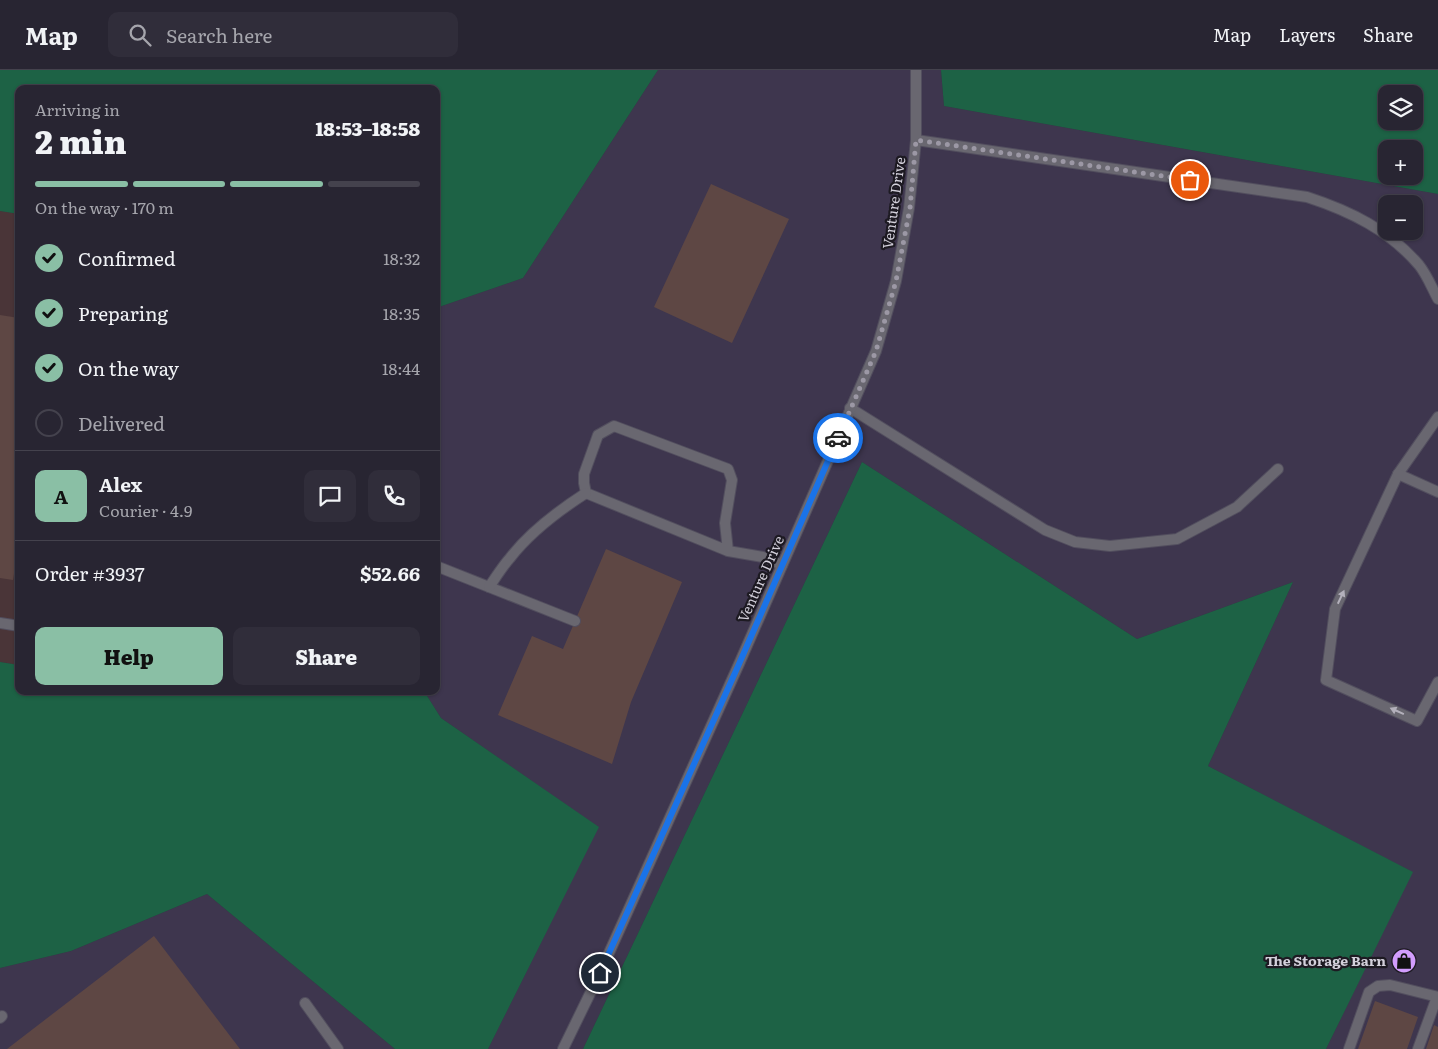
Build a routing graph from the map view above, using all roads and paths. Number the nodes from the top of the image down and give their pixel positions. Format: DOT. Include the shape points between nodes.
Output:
graph roads {
  1 [pos="916,70"];
  2 [pos="916,140"];
  3 [pos="1438,299"];
  4 [pos="850,408"];
  5 [pos="1438,417"];
  6 [pos="1278,468"];
  7 [pos="1398,474"];
  8 [pos="1438,492"];
  9 [pos="586,493"];
  10 [pos="728,551"];
  11 [pos="782,565"];
  12 [pos="440,568"];
  13 [pos="490,587"];
  14 [pos="575,621"];
  15 [pos="0,623"];
  16 [pos="15,625"];
  17 [pos="1438,682"];
  18 [pos="1437,997"];
  19 [pos="305,1003"];
  20 [pos="338,1049"];
  21 [pos="563,1049"];
  22 [pos="1348,1049"];
  23 [pos="1418,1049"];
  1 -- 2 [label="street, Venture Drive"];
  2 -- 3 [label="street" via="1307,197 1361,218 1395,241 1420,267"];
  2 -- 4 [label="street, Venture Drive" via="910,208 896,281 876,351"];
  4 -- 6 [label="street" via="1045,530 1075,542 1110,546 1177,539 1237,507"];
  4 -- 11 [label="street, Venture Drive"];
  5 -- 7 [label="street"];
  7 -- 8 [label="street"];
  17 -- 7 [label="street, one-way" via="1417,721 1326,680 1335,609"];
  9 -- 10 [label="street"];
  9 -- 10 [label="street" via="584,474 598,435 614,426 728,469 732,480 724,523"];
  9 -- 13 [label="street" via="564,507 525,542 509,558"];
  10 -- 11 [label="street" via="763,557"];
  11 -- 21 [label="street, Venture Drive"];
  12 -- 13 [label="street"];
  13 -- 14 [label="street"];
  15 -- 16 [label="street"];
  18 -- 22 [label="street" via="1390,985 1378,986 1369,992"];
  18 -- 23 [label="street"];
  19 -- 20 [label="street"];
}
